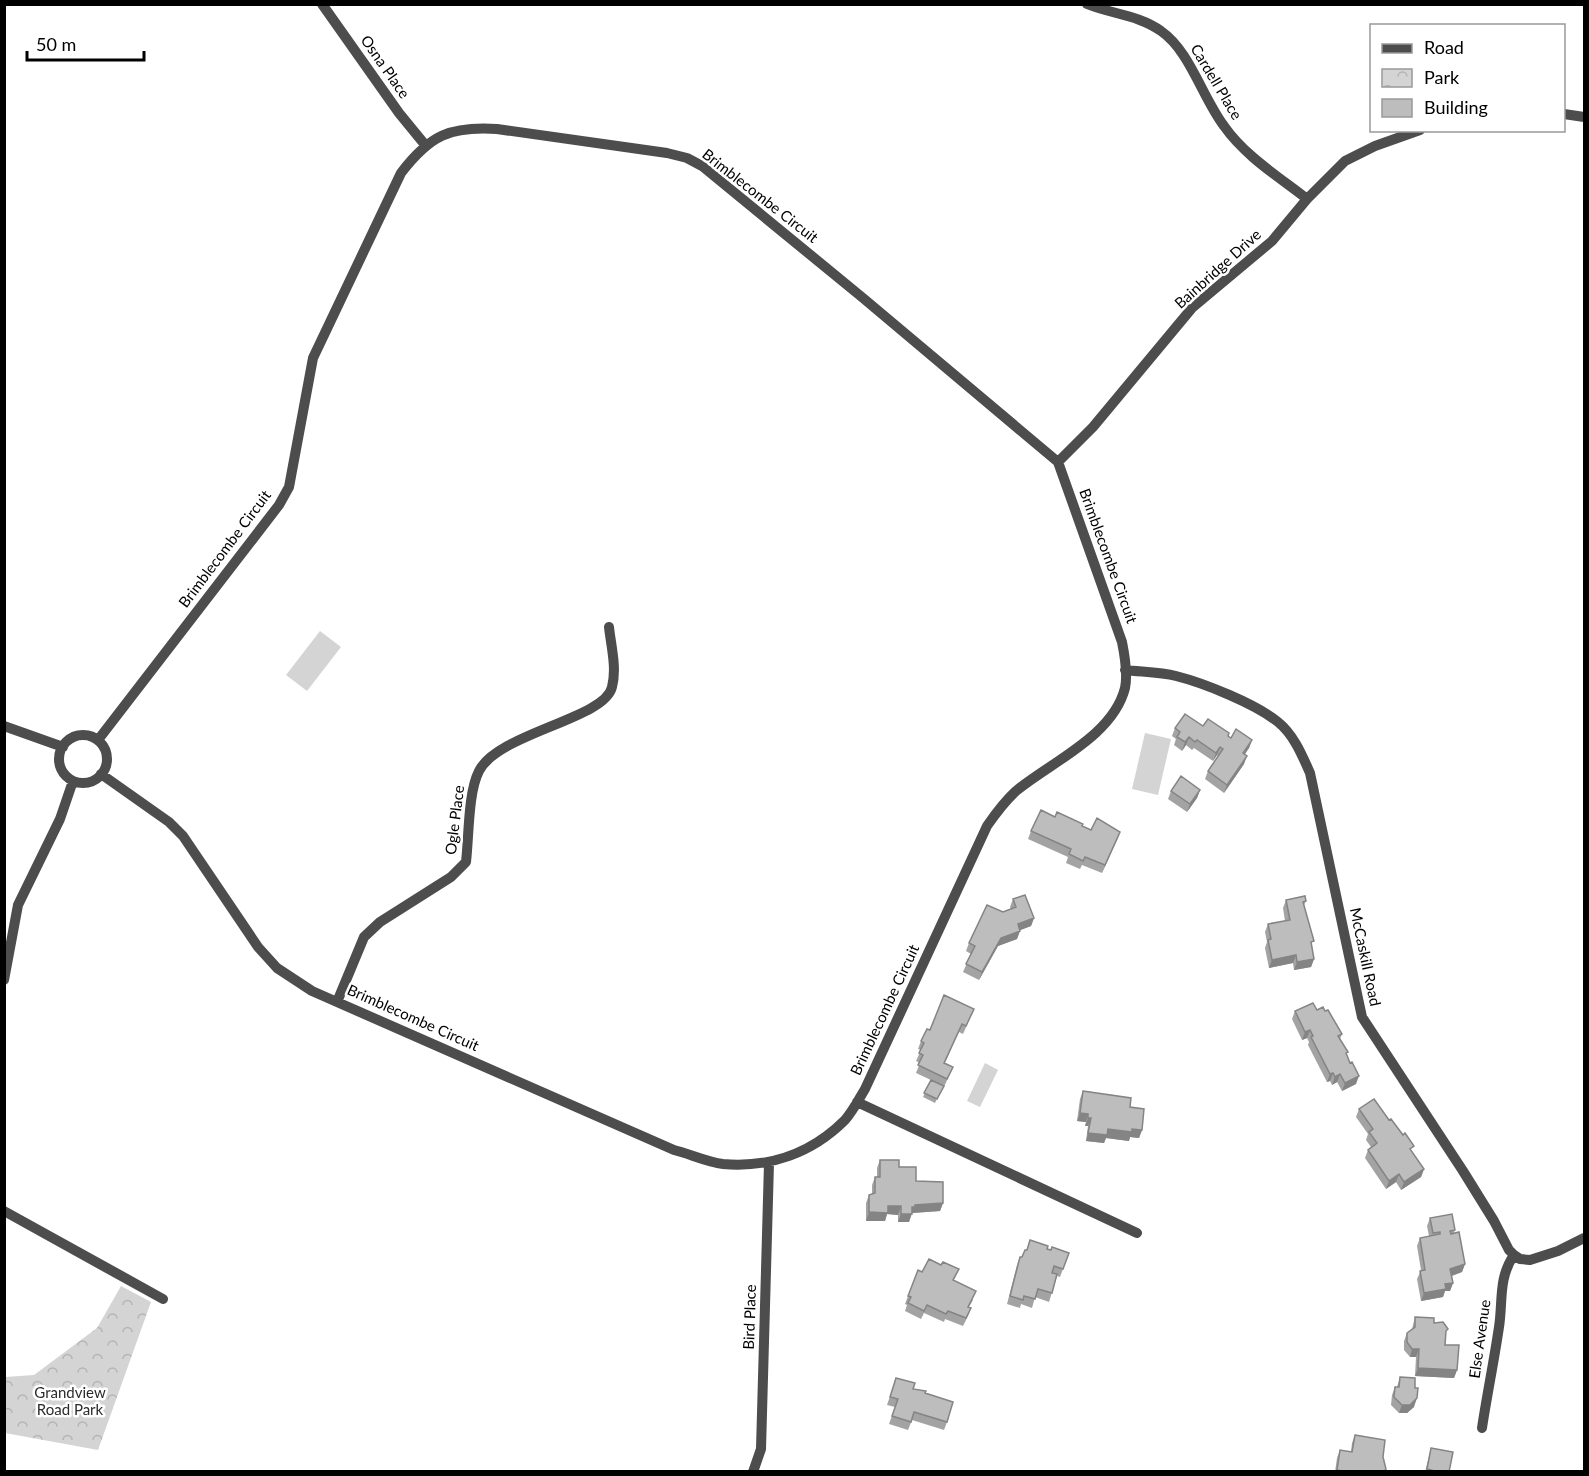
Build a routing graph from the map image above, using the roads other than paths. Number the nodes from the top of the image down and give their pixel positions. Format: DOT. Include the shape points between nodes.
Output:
graph roads {
  1 [pos="322,4"];
  2 [pos="1087,4"];
  3 [pos="1565,114"];
  4 [pos="1584,117"];
  5 [pos="1414,132"];
  6 [pos="426,146"];
  7 [pos="1307,199"];
  8 [pos="1058,462"];
  9 [pos="609,627"];
  10 [pos="1125,670"];
  11 [pos="4,726"];
  12 [pos="98,740"];
  13 [pos="63,747"];
  14 [pos="101,774"];
  15 [pos="73,781"];
  16 [pos="4,980"];
  17 [pos="337,1002"];
  18 [pos="857,1102"];
  19 [pos="769,1163"];
  20 [pos="4,1211"];
  21 [pos="1137,1233"];
  22 [pos="1584,1238"];
  23 [pos="1514,1255"];
  24 [pos="163,1299"];
  25 [pos="1482,1428"];
  26 [pos="753,1472"];
  1 -- 6 [label="street, Osna Place"];
  2 -- 7 [label="street, Cardell Place" via="1140,20 1176,43 1224,127 1250,154"];
  3 -- 4 [label="street"];
  5 -- 7 [label="street, Bainbridge Drive" via="1345,161"];
  6 -- 8 [label="street, Brimblecombe Circuit" via="453,131 497,129 687,158 702,166"];
  6 -- 12 [label="street, Brimblecombe Circuit" via="401,172 313,358 289,487"];
  7 -- 8 [label="street, Bainbridge Drive" via="1272,241 1192,308 1093,427"];
  8 -- 10 [label="street, Brimblecombe Circuit" via="1122,642"];
  9 -- 17 [label="street, Ogle Place" via="612,690 595,705 488,757 473,786 466,862 451,877 380,922 364,937"];
  10 -- 18 [label="street, Brimblecombe Circuit" via="1125,688 1104,723 1087,740 1017,790 987,826"];
  10 -- 23 [label="street, McCaskill Road" via="1175,675 1213,688 1279,722 1299,747 1310,773 1362,1017 1464,1171"];
  11 -- 13 [label="street"];
  12 -- 13 [label="street" via="83,735"];
  12 -- 14 [label="street" via="107,760"];
  13 -- 15 [label="street" via="59,762 66,777"];
  14 -- 15 [label="street" via="92,782"];
  14 -- 17 [label="street, Brimblecombe Circuit" via="183,836 258,947 277,968"];
  15 -- 16 [label="street" via="60,819 18,905"];
  17 -- 19 [label="street, Brimblecombe Circuit" via="674,1150 722,1164"];
  18 -- 19 [label="street, Brimblecombe Circuit" via="846,1118 821,1140"];
  18 -- 21 [label="street"];
  19 -- 26 [label="street, Bird Place" via="761,1449"];
  20 -- 24 [label="street"];
  22 -- 23 [label="street" via="1530,1260"];
  23 -- 25 [label="street, Else Avenue" via="1500,1299 1500,1323"];
}
